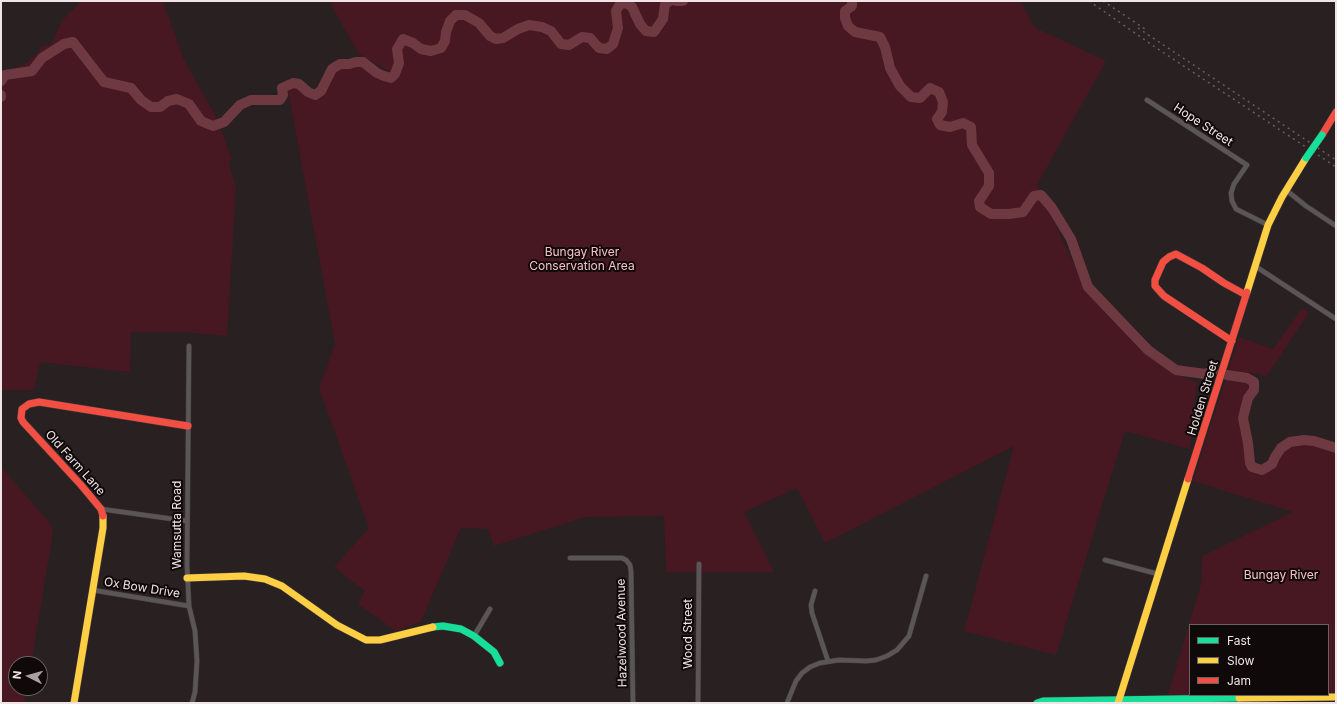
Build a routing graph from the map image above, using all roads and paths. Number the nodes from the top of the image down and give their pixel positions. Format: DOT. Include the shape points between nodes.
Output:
graph roads {
  1 [pos="1147,100"];
  2 [pos="1336,112"];
  3 [pos="1286,190"];
  4 [pos="1268,225"];
  5 [pos="1336,226"];
  6 [pos="1256,266"];
  7 [pos="1246,295"];
  8 [pos="1336,319"];
  9 [pos="1232,342"];
  10 [pos="189,346"];
  11 [pos="188,426"];
  12 [pos="101,509"];
  13 [pos="187,521"];
  14 [pos="570,558"];
  15 [pos="1105,560"];
  16 [pos="699,564"];
  17 [pos="1158,574"];
  18 [pos="926,576"];
  19 [pos="187,578"];
  20 [pos="92,590"];
  21 [pos="815,591"];
  22 [pos="189,606"];
  23 [pos="490,609"];
  24 [pos="474,636"];
  25 [pos="828,661"];
  26 [pos="500,663"];
  27 [pos="1333,699"];
  28 [pos="1194,701"];
  29 [pos="1261,701"];
  30 [pos="1119,702"];
  31 [pos="74,703"];
  32 [pos="192,703"];
  33 [pos="633,703"];
  34 [pos="698,703"];
  35 [pos="787,703"];
  36 [pos="1037,703"];
  1 -- 4 [label="street, Hope Street" via="1247,166 1234,184 1232,201 1236,209"];
  2 -- 3 [label="street, Holden Street, bridge"];
  3 -- 4 [label="street, Holden Street"];
  3 -- 5 [label="street"];
  4 -- 6 [label="street, Holden Street"];
  6 -- 7 [label="street, Holden Street"];
  6 -- 8 [label="street"];
  7 -- 9 [label="street, Holden Street"];
  7 -- 9 [label="street" via="1176,254 1164,262 1155,280 1154,286 1164,296"];
  9 -- 17 [label="street, Holden Street"];
  10 -- 11 [label="street, Wamsutta Road"];
  11 -- 12 [label="street, Old Farm Lane" via="39,402 25,406 21,413 23,422"];
  11 -- 13 [label="street, Wamsutta Road"];
  12 -- 13 [label="street"];
  12 -- 20 [label="street, Old Farm Lane" via="103,528"];
  13 -- 19 [label="street, Wamsutta Road"];
  14 -- 33 [label="street, Hazelwood Avenue" via="618,557 629,562 632,571"];
  15 -- 17 [label="street"];
  16 -- 34 [label="street, Wood Street"];
  17 -- 30 [label="street, Holden Street"];
  18 -- 25 [label="street" via="909,636 897,650 876,660"];
  19 -- 22 [label="street, Wamsutta Road"];
  19 -- 24 [label="street" via="244,576 265,579 282,586 337,625 366,640 380,640 443,626 461,629"];
  20 -- 22 [label="street, Ox Bow Drive"];
  20 -- 31 [label="street, Old Farm Lane"];
  21 -- 25 [label="street" via="811,605 812,613"];
  22 -- 32 [label="street, Wamsutta Road" via="197,643"];
  23 -- 24 [label="street"];
  24 -- 26 [label="street" via="494,652"];
  25 -- 35 [label="street" via="810,667 802,673"];
  27 -- 29 [label="street"];
  28 -- 29 [label="street"];
  28 -- 30 [label="street"];
  30 -- 36 [label="street"];
}
